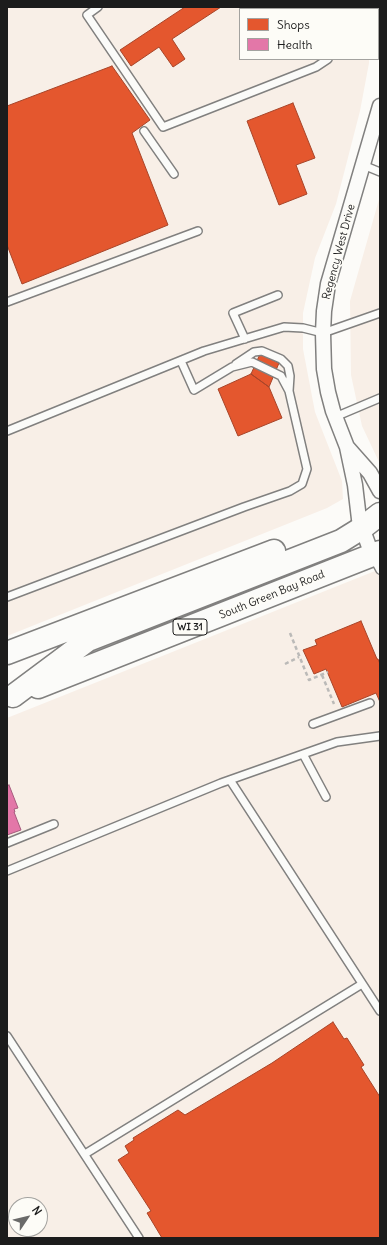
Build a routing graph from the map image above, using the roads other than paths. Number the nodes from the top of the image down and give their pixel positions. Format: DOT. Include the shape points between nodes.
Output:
graph roads {
  1 [pos="98,7"];
  2 [pos="326,60"];
  3 [pos="380,106"];
  4 [pos="144,131"];
  5 [pos="363,165"];
  6 [pos="380,172"];
  7 [pos="174,174"];
  8 [pos="198,231"];
  9 [pos="278,295"];
  10 [pos="7,302"];
  11 [pos="380,313"];
  12 [pos="323,334"];
  13 [pos="245,339"];
  14 [pos="181,361"];
  15 [pos="232,367"];
  16 [pos="289,391"];
  17 [pos="380,398"];
  18 [pos="335,416"];
  19 [pos="7,431"];
  20 [pos="347,447"];
  21 [pos="380,491"];
  22 [pos="380,510"];
  23 [pos="380,514"];
  24 [pos="360,523"];
  25 [pos="378,555"];
  26 [pos="7,597"];
  27 [pos="49,637"];
  28 [pos="7,653"];
  29 [pos="7,664"];
  30 [pos="10,698"];
  31 [pos="370,703"];
  32 [pos="313,724"];
  33 [pos="380,736"];
  34 [pos="304,754"];
  35 [pos="230,780"];
  36 [pos="326,797"];
  37 [pos="54,824"];
  38 [pos="7,843"];
  39 [pos="7,871"];
  40 [pos="362,984"];
  41 [pos="380,1011"];
  42 [pos="7,1036"];
  43 [pos="85,1154"];
  44 [pos="139,1238"];
  1 -- 2 [label="lane" via="87,15 163,127 316,67"];
  3 -- 5 [label="street, Regency West Drive"];
  4 -- 7 [label="lane"];
  5 -- 6 [label="lane"];
  5 -- 12 [label="street, Regency West Drive" via="328,284"];
  8 -- 10 [label="lane"];
  9 -- 13 [label="lane" via="233,313"];
  11 -- 12 [label="lane"];
  12 -- 13 [label="lane" via="303,328 284,327"];
  12 -- 18 [label="street, Regency West Drive" via="324,369"];
  13 -- 14 [label="lane"];
  14 -- 15 [label="lane" via="194,390"];
  14 -- 19 [label="lane"];
  15 -- 16 [label="lane" via="252,362 281,376"];
  15 -- 16 [label="lane" via="254,352 262,350 282,359 288,366"];
  16 -- 26 [label="lane" via="308,469 302,484 290,491 244,506"];
  17 -- 18 [label="lane"];
  18 -- 20 [label="street, Regency West Drive"];
  20 -- 21 [label="street, Regency West Drive" via="370,472"];
  20 -- 24 [label="street, Regency West Drive"];
  22 -- 24 [label="main road"];
  23 -- 24 [label="main road"];
  24 -- 25 [label="street, Regency West Drive"];
  24 -- 27 [label="main road"];
  24 -- 30 [label="main road" via="341,541 88,640"];
  25 -- 30 [label="main road, South Green Bay Road / WI 31"];
  27 -- 28 [label="main road"];
  27 -- 29 [label="main road"];
  31 -- 32 [label="lane"];
  33 -- 34 [label="lane" via="337,742"];
  34 -- 35 [label="lane"];
  34 -- 36 [label="lane"];
  35 -- 39 [label="lane"];
  35 -- 40 [label="lane"];
  37 -- 38 [label="lane"];
  40 -- 41 [label="lane"];
  40 -- 43 [label="lane"];
  42 -- 43 [label="lane"];
  43 -- 44 [label="lane"];
}
